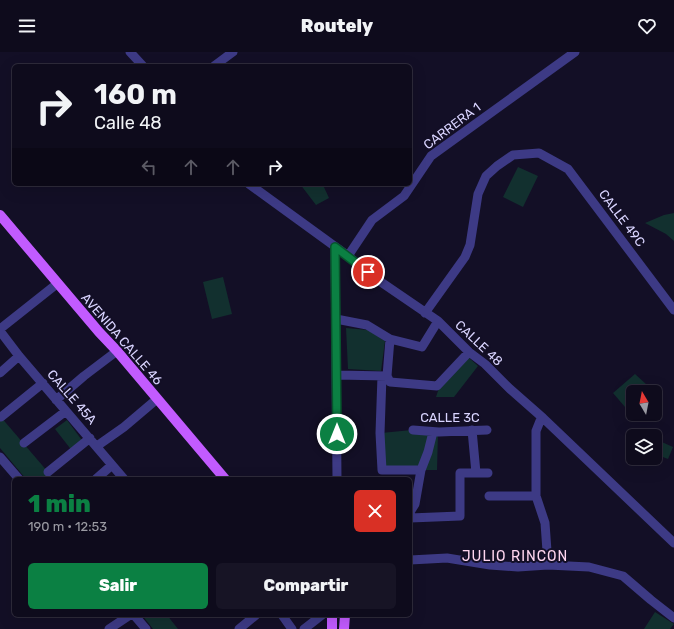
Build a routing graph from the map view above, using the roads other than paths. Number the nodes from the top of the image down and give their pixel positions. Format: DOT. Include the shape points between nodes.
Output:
graph roads {
  1 [pos="130,52"];
  2 [pos="233,52"];
  3 [pos="575,52"];
  4 [pos="141,64"];
  5 [pos="217,64"];
  6 [pos="412,184"];
  7 [pos="252,186"];
  8 [pos="411,186"];
  9 [pos="0,215"];
  10 [pos="335,247"];
  11 [pos="348,256"];
  12 [pos="58,283"];
  13 [pos="674,310"];
  14 [pos="425,313"];
  15 [pos="336,319"];
  16 [pos="438,321"];
  17 [pos="0,330"];
  18 [pos="390,339"];
  19 [pos="117,351"];
  20 [pos="469,352"];
  21 [pos="20,356"];
  22 [pos="0,373"];
  23 [pos="337,375"];
  24 [pos="385,376"];
  25 [pos="43,383"];
  26 [pos="157,399"];
  27 [pos="56,400"];
  28 [pos="66,411"];
  29 [pos="1,417"];
  30 [pos="544,418"];
  31 [pos="413,430"];
  32 [pos="472,430"];
  33 [pos="487,430"];
  34 [pos="433,432"];
  35 [pos="90,438"];
  36 [pos="24,443"];
  37 [pos="97,446"];
  38 [pos="0,457"];
  39 [pos="112,465"];
  40 [pos="421,470"];
  41 [pos="48,472"];
  42 [pos="476,473"];
  43 [pos="488,473"];
  44 [pos="17,477"];
  45 [pos="98,477"];
  46 [pos="122,477"];
  47 [pos="220,477"];
  48 [pos="337,477"];
  49 [pos="489,496"];
  50 [pos="536,496"];
  51 [pos="412,504"];
  52 [pos="412,518"];
  53 [pos="674,543"];
  54 [pos="412,560"];
  55 [pos="548,565"];
  56 [pos="127,617"];
  57 [pos="136,617"];
  58 [pos="254,617"];
  59 [pos="283,617"];
  60 [pos="319,617"];
  61 [pos="332,617"];
  62 [pos="674,618"];
  63 [pos="245,627"];
  64 [pos="144,628"];
  65 [pos="109,629"];
  66 [pos="292,629"];
  67 [pos="304,629"];
  68 [pos="332,629"];
  1 -- 4 [label="street"];
  2 -- 5 [label="street"];
  3 -- 6 [label="street, CARRERA 1" via="431,156"];
  7 -- 10 [label="street, CALLE 48"];
  8 -- 11 [label="street, CARRERA 1" via="404,196 372,220"];
  9 -- 12 [label="main road, AVENIDA CALLE 46"];
  10 -- 11 [label="street, CALLE 48"];
  10 -- 15 [label="street"];
  11 -- 14 [label="street, CALLE 48"];
  12 -- 17 [label="street"];
  12 -- 19 [label="main road, AVENIDA CALLE 46"];
  13 -- 14 [label="street, CALLE 49C" via="568,169 539,153 513,155 486,176 478,194 470,245 465,257"];
  14 -- 16 [label="street, CALLE 48"];
  15 -- 18 [label="street" via="367,325"];
  15 -- 23 [label="street"];
  16 -- 18 [label="street" via="422,347"];
  16 -- 20 [label="street, CALLE 48"];
  17 -- 21 [label="street, CALLE 45A"];
  18 -- 24 [label="street"];
  19 -- 26 [label="main road, AVENIDA CALLE 46"];
  19 -- 27 [label="street"];
  20 -- 24 [label="street" via="437,386 390,382"];
  20 -- 30 [label="street, CALLE 48"];
  21 -- 22 [label="street"];
  21 -- 25 [label="street, CALLE 45A"];
  23 -- 24 [label="street"];
  23 -- 48 [label="street"];
  24 -- 40 [label="street" via="380,433 382,470"];
  25 -- 27 [label="street, CALLE 45A"];
  25 -- 29 [label="street"];
  26 -- 37 [label="street"];
  26 -- 47 [label="main road, AVENIDA CALLE 46"];
  27 -- 28 [label="street, CALLE 45A"];
  28 -- 35 [label="street, CALLE 45A"];
  28 -- 36 [label="street"];
  30 -- 50 [label="street" via="536,431"];
  30 -- 53 [label="street, CALLE 48"];
  31 -- 34 [label="street, CALLE 3C"];
  32 -- 33 [label="street, CALLE 3C"];
  32 -- 34 [label="street, CALLE 3C"];
  32 -- 42 [label="street"];
  34 -- 40 [label="street"];
  35 -- 37 [label="street, CALLE 45A"];
  35 -- 41 [label="street"];
  37 -- 39 [label="street, CALLE 45A"];
  38 -- 44 [label="street"];
  39 -- 45 [label="street"];
  39 -- 46 [label="street, CALLE 45A"];
  40 -- 51 [label="street"];
  42 -- 43 [label="street"];
  42 -- 52 [label="street" via="460,473 460,516"];
  49 -- 50 [label="street"];
  50 -- 55 [label="street" via="545,523"];
  54 -- 55 [label="street" via="447,558 490,566"];
  55 -- 62 [label="street" via="589,567 623,576"];
  56 -- 65 [label="street"];
  57 -- 64 [label="street"];
  58 -- 63 [label="street"];
  59 -- 66 [label="street"];
  60 -- 67 [label="street"];
  61 -- 68 [label="main road"];
}
